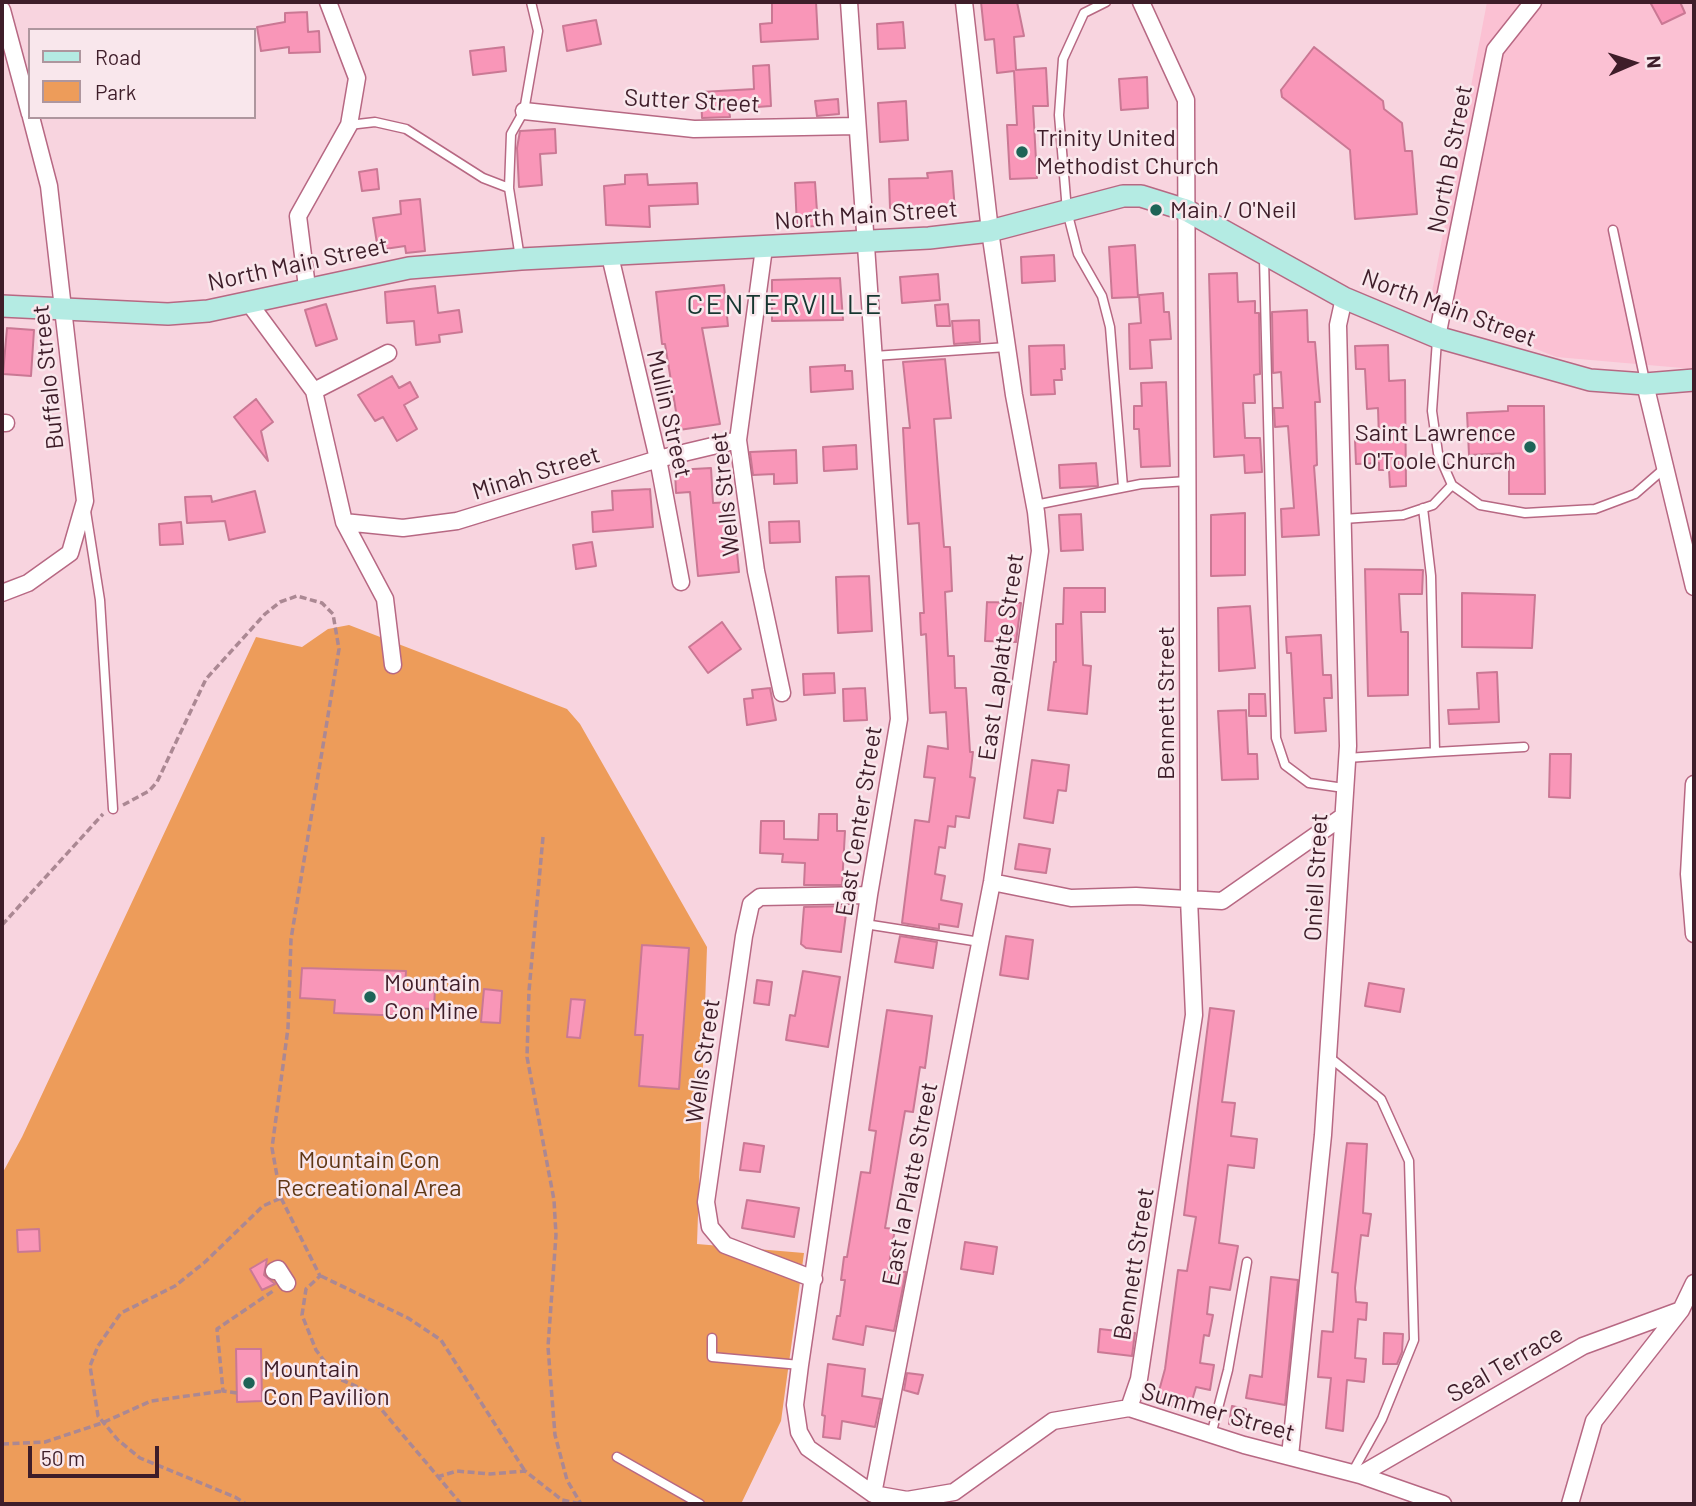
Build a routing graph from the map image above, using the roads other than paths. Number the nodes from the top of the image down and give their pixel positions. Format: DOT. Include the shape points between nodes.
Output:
graph roads {
  1 [pos="328,2"];
  2 [pos="531,2"];
  3 [pos="849,2"];
  4 [pos="964,2"];
  5 [pos="1106,2"];
  6 [pos="1140,2"];
  7 [pos="1533,2"];
  8 [pos="2,10"];
  9 [pos="28,108"];
  10 [pos="524,111"];
  11 [pos="31,119"];
  12 [pos="349,125"];
  13 [pos="857,126"];
  14 [pos="509,188"];
  15 [pos="1186,209"];
  16 [pos="1067,211"];
  17 [pos="1613,230"];
  18 [pos="990,231"];
  19 [pos="863,242"];
  20 [pos="764,248"];
  21 [pos="1264,254"];
  22 [pos="610,256"];
  23 [pos="521,259"];
  24 [pos="307,287"];
  25 [pos="1344,298"];
  26 [pos="249,303"];
  27 [pos="2,306"];
  28 [pos="63,311"];
  29 [pos="1437,337"];
  30 [pos="1007,347"];
  31 [pos="388,353"];
  32 [pos="872,357"];
  33 [pos="1694,380"];
  34 [pos="1645,384"];
  35 [pos="314,391"];
  36 [pos="738,440"];
  37 [pos="658,459"];
  38 [pos="1666,467"];
  39 [pos="1188,481"];
  40 [pos="1452,485"];
  41 [pos="1123,487"];
  42 [pos="85,501"];
  43 [pos="1035,505"];
  44 [pos="1423,508"];
  45 [pos="1342,519"];
  46 [pos="344,522"];
  47 [pos="681,582"];
  48 [pos="1694,587"];
  49 [pos="2,593"];
  50 [pos="393,665"];
  51 [pos="782,693"];
  52 [pos="1524,747"];
  53 [pos="1435,752"];
  54 [pos="1347,758"];
  55 [pos="1694,784"];
  56 [pos="1344,788"];
  57 [pos="113,809"];
  58 [pos="1342,817"];
  59 [pos="992,882"];
  60 [pos="869,895"];
  61 [pos="1189,899"];
  62 [pos="865,924"];
  63 [pos="1694,934"];
  64 [pos="980,942"];
  65 [pos="1328,1056"];
  66 [pos="1247,1262"];
  67 [pos="274,1271"];
  68 [pos="814,1279"];
  69 [pos="287,1283"];
  70 [pos="1694,1283"];
  71 [pos="1681,1310"];
  72 [pos="712,1339"];
  73 [pos="800,1364"];
  74 [pos="795,1405"];
  75 [pos="1129,1408"];
  76 [pos="1211,1435"];
  77 [pos="1290,1456"];
  78 [pos="617,1457"];
  79 [pos="1356,1474"];
  80 [pos="873,1494"];
  81 [pos="700,1504"];
  82 [pos="1443,1504"];
  83 [pos="1570,1504"];
  1 -- 12 [label="street" via="357,78"];
  2 -- 10 [label="lane" via="538,32"];
  3 -- 13 [label="street, East Center Street"];
  4 -- 18 [label="street, East Laplatte Street"];
  5 -- 16 [label="lane" via="1084,13 1063,59 1059,115"];
  6 -- 15 [label="street, Bennett Street" via="1186,100"];
  7 -- 29 [label="street, North B Street" via="1496,50"];
  8 -- 9 [label="street, Buffalo Street"];
  10 -- 13 [label="street, Sutter Street" via="694,129"];
  10 -- 14 [label="lane" via="510,134"];
  11 -- 28 [label="street, Buffalo Street" via="49,186"];
  12 -- 14 [label="lane" via="375,122 406,129 483,178"];
  12 -- 24 [label="street" via="298,216"];
  13 -- 19 [label="street, East Center Street"];
  14 -- 23 [label="lane"];
  15 -- 16 [label="main road, North Main Street" via="1158,199 1123,196"];
  15 -- 21 [label="main road, North Main Street"];
  15 -- 39 [label="street, Bennett Street"];
  16 -- 18 [label="main road, North Main Street"];
  16 -- 41 [label="lane" via="1077,254 1102,296 1110,327"];
  17 -- 34 [label="lane"];
  18 -- 19 [label="main road, North Main Street"];
  18 -- 30 [label="street, East Laplatte Street"];
  19 -- 20 [label="main road, North Main Street"];
  19 -- 32 [label="street, East Center Street"];
  20 -- 22 [label="main road, North Main Street"];
  20 -- 36 [label="street, Wells Street"];
  21 -- 25 [label="main road, North Main Street"];
  21 -- 56 [label="lane" via="1276,738 1285,765 1309,783"];
  22 -- 23 [label="main road, North Main Street"];
  22 -- 37 [label="street, Mullin Street"];
  23 -- 24 [label="main road, North Main Street" via="409,268"];
  24 -- 26 [label="main road, North Main Street"];
  25 -- 29 [label="main road, North Main Street"];
  25 -- 45 [label="street, Oniell Street" via="1338,326"];
  26 -- 28 [label="main road, North Main Street" via="169,314"];
  26 -- 35 [label="street"];
  27 -- 28 [label="main road, North Main Street"];
  28 -- 42 [label="street, Buffalo Street"];
  29 -- 34 [label="main road, North Main Street" via="1590,380"];
  29 -- 40 [label="lane" via="1432,411 1438,453"];
  30 -- 32 [label="lane"];
  30 -- 43 [label="street, East Laplatte Street"];
  31 -- 35 [label="street"];
  32 -- 60 [label="street, East Center Street" via="898,719"];
  33 -- 34 [label="main road, North Main Street"];
  34 -- 38 [label="street"];
  35 -- 46 [label="street"];
  36 -- 37 [label="street, Minah Street"];
  36 -- 51 [label="street, Wells Street" via="756,571"];
  37 -- 46 [label="street, Minah Street" via="457,521 402,528"];
  37 -- 47 [label="street, Mullin Street"];
  38 -- 40 [label="lane" via="1635,494 1595,509 1525,513 1480,505"];
  38 -- 48 [label="street"];
  39 -- 41 [label="lane"];
  39 -- 61 [label="street, Bennett Street"];
  40 -- 44 [label="lane" via="1433,505"];
  41 -- 43 [label="lane"];
  42 -- 49 [label="street, Buffalo Street" via="70,553 28,583"];
  42 -- 57 [label="lane" via="100,600"];
  43 -- 59 [label="street, East Laplatte Street" via="1040,551"];
  44 -- 45 [label="lane" via="1403,515"];
  44 -- 53 [label="lane" via="1431,576"];
  45 -- 54 [label="street, Oniell Street"];
  46 -- 50 [label="street" via="385,599"];
  52 -- 53 [label="lane"];
  53 -- 54 [label="lane"];
  54 -- 56 [label="street, Oniell Street"];
  55 -- 63 [label="street" via="1689,874"];
  56 -- 58 [label="street, Oniell Street"];
  58 -- 61 [label="street" via="1222,901"];
  58 -- 65 [label="street, Oniell Street"];
  59 -- 61 [label="street" via="1071,898"];
  59 -- 64 [label="street, East la Platte Street"];
  60 -- 62 [label="street, East Center Street"];
  60 -- 68 [label="street, Wells Street" via="760,897 751,904 738,976 706,1202 709,1227 725,1245"];
  61 -- 75 [label="street, Bennett Street" via="1194,1015 1139,1379"];
  62 -- 64 [label="lane"];
  62 -- 68 [label="street, East Center Street"];
  64 -- 80 [label="street, East la Platte Street"];
  65 -- 77 [label="street, Oniell Street"];
  65 -- 79 [label="lane" via="1381,1098 1409,1161 1413,1340"];
  66 -- 76 [label="lane"];
  67 -- 69 [label="street" via="278,1269"];
  68 -- 73 [label="street, East Center Street"];
  70 -- 71 [label="street"];
  71 -- 79 [label="street, Seal Terrace" via="1583,1346"];
  71 -- 83 [label="street" via="1594,1421"];
  72 -- 73 [label="lane" via="712,1357"];
  73 -- 74 [label="street, East Center Street"];
  74 -- 80 [label="street, Summer Street" via="799,1432 808,1448"];
  75 -- 76 [label="street, Summer Street"];
  75 -- 80 [label="street, Summer Street" via="1053,1421 954,1492 908,1500"];
  76 -- 77 [label="street, Summer Street"];
  77 -- 79 [label="street, Summer Street"];
  78 -- 81 [label="lane"];
  79 -- 82 [label="street, Summer Street"];
}
